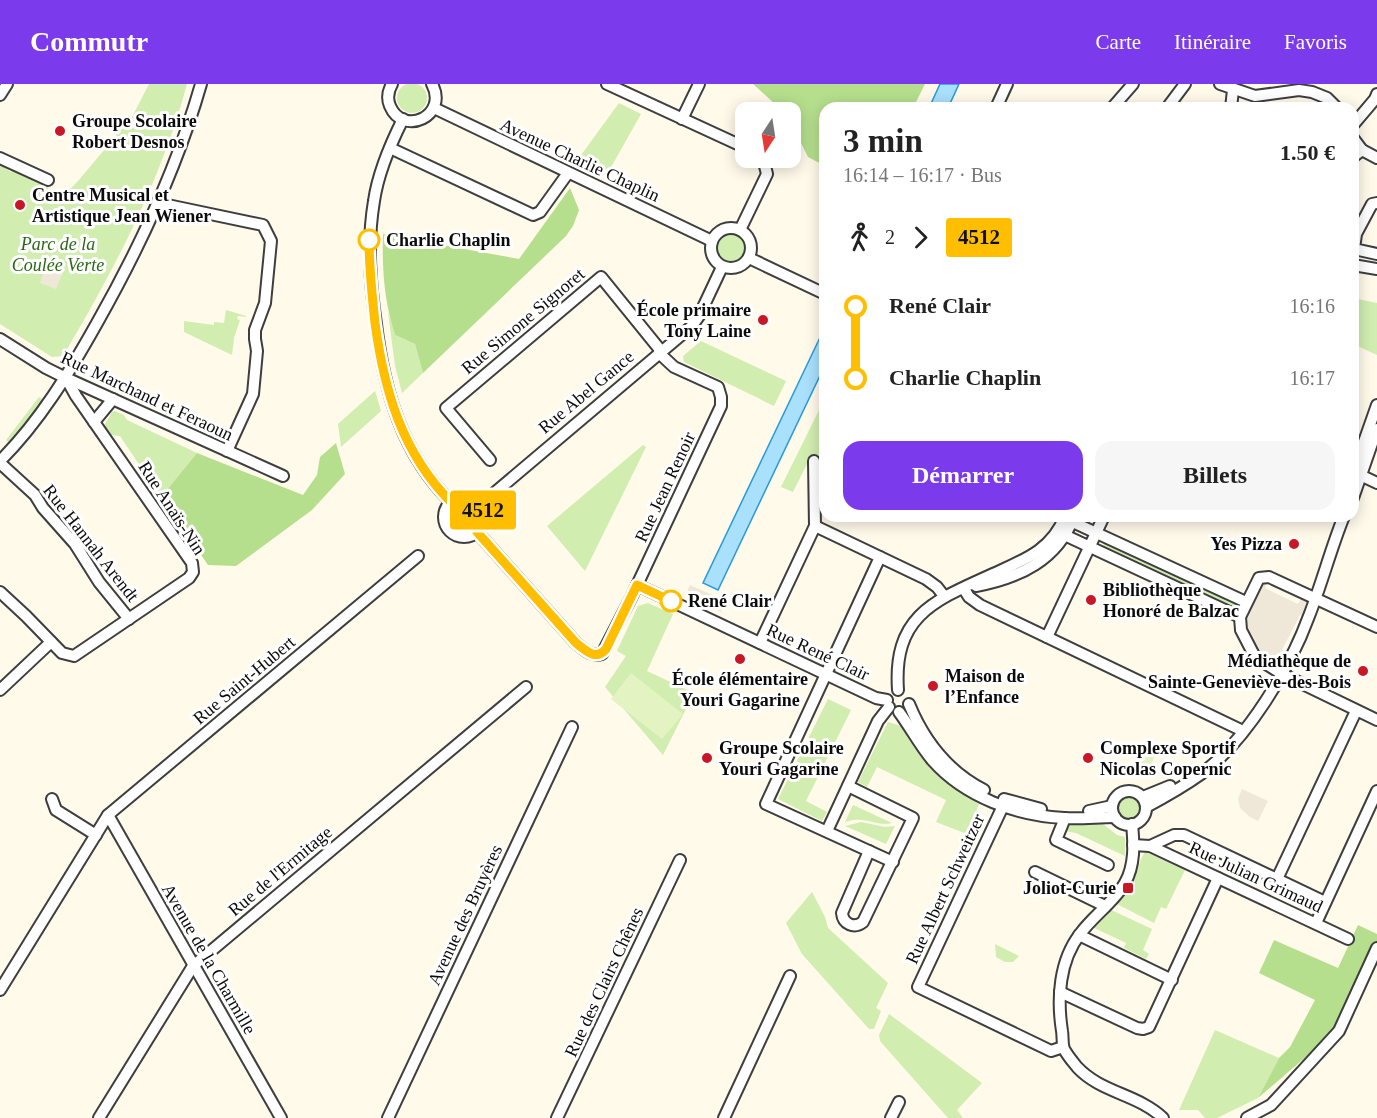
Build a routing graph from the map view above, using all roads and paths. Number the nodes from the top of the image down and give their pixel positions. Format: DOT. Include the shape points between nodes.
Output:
graph roads {
  1 [pos="7,84"];
  2 [pos="201,84"];
  3 [pos="432,84"];
  4 [pos="607,84"];
  5 [pos="699,84"];
  6 [pos="1007,84"];
  7 [pos="1133,84"];
  8 [pos="1185,84"];
  9 [pos="1220,84"];
  10 [pos="1268,84"];
  11 [pos="387,86"];
  12 [pos="1233,90"];
  13 [pos="1377,93"];
  14 [pos="0,95"];
  15 [pos="1266,96"];
  16 [pos="999,102"];
  17 [pos="1118,102"];
  18 [pos="1172,102"];
  19 [pos="1232,102"];
  20 [pos="1331,102"];
  21 [pos="434,108"];
  22 [pos="1359,118"];
  23 [pos="403,119"];
  24 [pos="682,119"];
  25 [pos="735,143"];
  26 [pos="1359,146"];
  27 [pos="390,148"];
  28 [pos="1362,150"];
  29 [pos="1359,152"];
  30 [pos="0,158"];
  31 [pos="1377,158"];
  32 [pos="767,168"];
  33 [pos="568,173"];
  34 [pos="48,180"];
  35 [pos="158,202"];
  36 [pos="1377,202"];
  37 [pos="1359,228"];
  38 [pos="740,230"];
  39 [pos="711,241"];
  40 [pos="1359,251"];
  41 [pos="1377,254"];
  42 [pos="749,258"];
  43 [pos="1359,266"];
  44 [pos="722,267"];
  45 [pos="1377,269"];
  46 [pos="819,291"];
  47 [pos="0,339"];
  48 [pos="660,352"];
  49 [pos="66,378"];
  50 [pos="113,399"];
  51 [pos="1377,405"];
  52 [pos="94,422"];
  53 [pos="1377,429"];
  54 [pos="227,451"];
  55 [pos="1369,453"];
  56 [pos="490,460"];
  57 [pos="814,461"];
  58 [pos="0,462"];
  59 [pos="1359,468"];
  60 [pos="1359,474"];
  61 [pos="283,476"];
  62 [pos="1377,483"];
  63 [pos="451,502"];
  64 [pos="480,505"];
  65 [pos="1067,522"];
  66 [pos="1077,522"];
  67 [pos="1101,522"];
  68 [pos="1337,522"];
  69 [pos="1341,522"];
  70 [pos="815,526"];
  71 [pos="477,532"];
  72 [pos="1097,532"];
  73 [pos="1062,534"];
  74 [pos="1335,534"];
  75 [pos="1090,547"];
  76 [pos="418,556"];
  77 [pos="880,557"];
  78 [pos="637,585"];
  79 [pos="964,589"];
  80 [pos="0,592"];
  81 [pos="944,596"];
  82 [pos="1316,599"];
  83 [pos="1246,602"];
  84 [pos="1240,617"];
  85 [pos="129,619"];
  86 [pos="1377,627"];
  87 [pos="1047,637"];
  88 [pos="51,642"];
  89 [pos="760,643"];
  90 [pos="825,674"];
  91 [pos="1282,674"];
  92 [pos="526,687"];
  93 [pos="0,690"];
  94 [pos="898,690"];
  95 [pos="909,704"];
  96 [pos="892,706"];
  97 [pos="1356,711"];
  98 [pos="1377,720"];
  99 [pos="572,727"];
  100 [pos="1240,729"];
  101 [pos="848,786"];
  102 [pos="1377,792"];
  103 [pos="52,799"];
  104 [pos="1144,802"];
  105 [pos="1003,806"];
  106 [pos="1114,812"];
  107 [pos="108,815"];
  108 [pos="1065,818"];
  109 [pos="1132,824"];
  110 [pos="827,831"];
  111 [pos="96,835"];
  112 [pos="1133,845"];
  113 [pos="1150,846"];
  114 [pos="869,851"];
  115 [pos="680,860"];
  116 [pos="892,862"];
  117 [pos="1108,865"];
  118 [pos="1035,872"];
  119 [pos="1218,878"];
  120 [pos="1276,879"];
  121 [pos="1325,902"];
  122 [pos="1105,906"];
  123 [pos="1316,923"];
  124 [pos="1079,935"];
  125 [pos="1348,939"];
  126 [pos="1377,948"];
  127 [pos="193,966"];
  128 [pos="790,976"];
  129 [pos="1172,980"];
  130 [pos="0,990"];
  131 [pos="1060,992"];
  132 [pos="1063,1047"];
  133 [pos="899,1102"];
  134 [pos="99,1118"];
  135 [pos="281,1118"];
  136 [pos="388,1118"];
  137 [pos="557,1118"];
  138 [pos="724,1118"];
  139 [pos="891,1118"];
  140 [pos="1163,1118"];
  141 [pos="1247,1118"];
  1 -- 14 [label="street"];
  2 -- 35 [label="street"];
  3 -- 21 [label="street" via="436,93"];
  4 -- 24 [label="street"];
  5 -- 24 [label="street"];
  6 -- 16 [label="street"];
  7 -- 17 [label="street"];
  8 -- 18 [label="street"];
  9 -- 12 [label="street"];
  10 -- 15 [label="street"];
  11 -- 23 [label="street" via="389,103 396,116"];
  12 -- 15 [label="street"];
  12 -- 19 [label="street"];
  13 -- 22 [label="street"];
  15 -- 20 [label="street" via="1299,90"];
  21 -- 23 [label="street" via="417,121"];
  21 -- 33 [label="street, Avenue Charlie Chaplin"];
  23 -- 27 [label="street"];
  24 -- 25 [label="street"];
  26 -- 28 [label="street"];
  27 -- 33 [label="street" via="533,215 540,212"];
  27 -- 63 [label="street" via="376,190 369,240 370,284 379,348 389,396 405,438 426,473"];
  28 -- 29 [label="street"];
  28 -- 31 [label="street"];
  30 -- 34 [label="street"];
  32 -- 38 [label="street"];
  33 -- 39 [label="street, Avenue Charlie Chaplin"];
  35 -- 49 [label="street"];
  35 -- 54 [label="street" via="263,225 271,241 266,303 255,330 258,351 253,394"];
  36 -- 37 [label="street" via="1372,204"];
  38 -- 39 [label="street" via="727,228"];
  38 -- 42 [label="street" via="749,239"];
  39 -- 44 [label="street" via="713,259"];
  40 -- 41 [label="street"];
  42 -- 44 [label="street" via="735,268"];
  42 -- 46 [label="street"];
  43 -- 45 [label="street"];
  44 -- 48 [label="street, Rue Abel Gance" via="692,326"];
  47 -- 49 [label="street, Rue Marchand et Feraoun"];
  48 -- 56 [label="street, Rue Simone Signoret" via="601,277 446,408"];
  48 -- 64 [label="street, Rue Abel Gance"];
  48 -- 78 [label="street, Rue Jean Renoir" via="674,367 718,387 722,406"];
  49 -- 50 [label="street, Rue Marchand et Feraoun"];
  49 -- 52 [label="street, Rue Anaïs-Nin"];
  49 -- 58 [label="street"];
  50 -- 52 [label="street"];
  50 -- 54 [label="street, Rue Marchand et Feraoun"];
  51 -- 55 [label="street"];
  52 -- 85 [label="street, Rue Anaïs-Nin" via="192,563 189,578"];
  53 -- 55 [label="street"];
  54 -- 61 [label="street, Rue Marchand et Feraoun"];
  55 -- 59 [label="street"];
  57 -- 70 [label="street"];
  58 -- 85 [label="street, Rue Hannah Arendt" via="35,495"];
  60 -- 62 [label="street"];
  63 -- 64 [label="street" via="470,498"];
  63 -- 71 [label="street" via="444,512 449,531 460,537"];
  64 -- 71 [label="street" via="484,516"];
  65 -- 73 [label="street"];
  66 -- 72 [label="street"];
  67 -- 72 [label="street"];
  68 -- 74 [label="street"];
  69 -- 74 [label="street"];
  70 -- 77 [label="street"];
  70 -- 89 [label="street"];
  71 -- 78 [label="street, Rue Jean Renoir" via="576,643 595,656 606,649"];
  72 -- 75 [label="street"];
  72 -- 83 [label="street"];
  73 -- 75 [label="street"];
  73 -- 79 [label="street" via="1035,555"];
  74 -- 82 [label="street"];
  75 -- 84 [label="street"];
  75 -- 87 [label="street"];
  76 -- 107 [label="street, Rue Saint-Hubert"];
  77 -- 81 [label="street" via="926,579"];
  77 -- 90 [label="street"];
  78 -- 89 [label="street, Rue René Clair"];
  79 -- 81 [label="street"];
  79 -- 87 [label="street" via="980,605"];
  80 -- 88 [label="street, Rue Anaïs-Nin"];
  81 -- 94 [label="street" via="926,609 907,633 897,662"];
  82 -- 83 [label="street" via="1262,576"];
  82 -- 86 [label="street"];
  82 -- 91 [label="street"];
  83 -- 84 [label="street"];
  84 -- 91 [label="street" via="1241,630 1255,657"];
  85 -- 88 [label="street, Rue Anaïs-Nin" via="74,656 62,653"];
  87 -- 100 [label="street"];
  88 -- 93 [label="street"];
  89 -- 90 [label="street, Rue René Clair"];
  90 -- 96 [label="street, Rue René Clair"];
  90 -- 110 [label="street" via="766,804"];
  91 -- 97 [label="street"];
  91 -- 100 [label="street"];
  92 -- 127 [label="street, Rue de l'Ermitage"];
  94 -- 95 [label="street" via="906,694"];
  94 -- 96 [label="street" via="890,694"];
  95 -- 96 [label="street" via="905,710"];
  95 -- 106 [label="street" via="916,723 940,757 986,791 1049,811"];
  96 -- 101 [label="street" via="878,722"];
  96 -- 105 [label="street" via="945,773"];
  97 -- 98 [label="street"];
  97 -- 120 [label="street"];
  99 -- 136 [label="street, Avenue des Bruyères"];
  100 -- 104 [label="street" via="1229,748 1202,773"];
  101 -- 110 [label="street"];
  101 -- 116 [label="street" via="913,818"];
  102 -- 121 [label="street"];
  103 -- 111 [label="street" via="56,810"];
  104 -- 106 [label="street" via="1135,792 1125,791 1116,796"];
  104 -- 109 [label="street" via="1141,820"];
  105 -- 108 [label="street"];
  105 -- 132 [label="street, Rue Albert Schweitzer" via="918,987 1051,1051"];
  106 -- 108 [label="street"];
  106 -- 109 [label="street" via="1123,823"];
  107 -- 111 [label="street, Rue Saint-Hubert"];
  107 -- 127 [label="street, Avenue de la Charmille"];
  108 -- 117 [label="street" via="1056,840"];
  109 -- 112 [label="street"];
  110 -- 114 [label="street"];
  111 -- 130 [label="street, Rue Saint-Hubert"];
  112 -- 113 [label="street, Rue Julian Grimaud"];
  112 -- 122 [label="street" via="1126,881"];
  113 -- 119 [label="street, Rue Julian Grimaud"];
  113 -- 120 [label="street, Rue Julian Grimaud" via="1173,835 1184,835"];
  114 -- 116 [label="street"];
  114 -- 116 [label="street" via="842,913 846,923 863,922"];
  115 -- 137 [label="street, Rue des Clairs Chênes"];
  118 -- 122 [label="street"];
  119 -- 123 [label="street, Rue Julian Grimaud"];
  119 -- 129 [label="street"];
  120 -- 121 [label="street, Rue Julian Grimaud"];
  121 -- 123 [label="street"];
  122 -- 124 [label="street"];
  123 -- 125 [label="street, Rue Julian Grimaud"];
  124 -- 129 [label="street"];
  124 -- 131 [label="street" via="1064,967"];
  126 -- 141 [label="street" via="1339,1031 1271,1105"];
  127 -- 134 [label="street, Rue de l'Ermitage"];
  127 -- 135 [label="street, Avenue de la Charmille"];
  128 -- 138 [label="street"];
  129 -- 131 [label="street" via="1149,1027 1143,1029"];
  131 -- 132 [label="street"];
  132 -- 140 [label="street" via="1088,1077 1137,1100"];
  133 -- 139 [label="street"];
}
